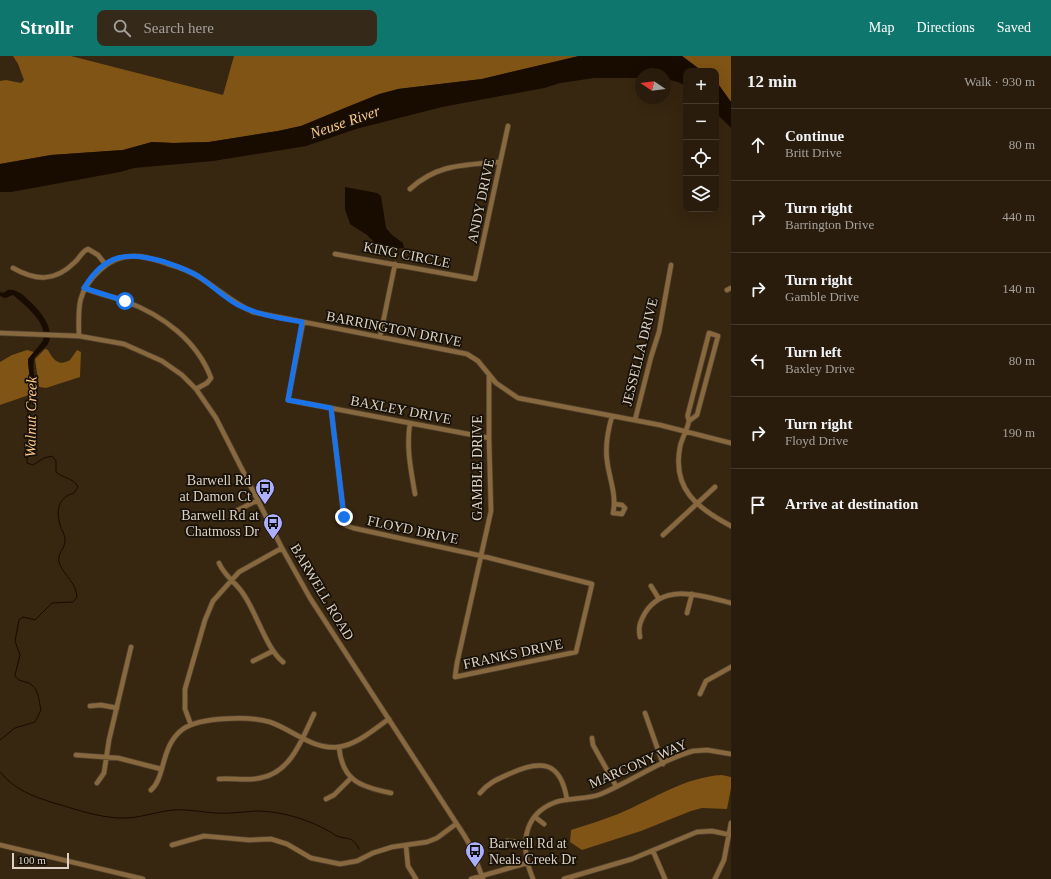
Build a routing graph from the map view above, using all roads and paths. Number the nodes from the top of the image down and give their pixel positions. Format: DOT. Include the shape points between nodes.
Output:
graph roads {
  1 [pos="508,126"];
  2 [pos="500,162"];
  3 [pos="410,189"];
  4 [pos="335,254"];
  5 [pos="395,264"];
  6 [pos="106,265"];
  7 [pos="671,265"];
  8 [pos="13,268"];
  9 [pos="476,279"];
  10 [pos="84,288"];
  11 [pos="302,322"];
  12 [pos="0,333"];
  13 [pos="79,336"];
  14 [pos="380,337"];
  15 [pos="489,376"];
  16 [pos="196,389"];
  17 [pos="331,408"];
  18 [pos="612,416"];
  19 [pos="635,420"];
  20 [pos="689,421"];
  21 [pos="410,424"];
  22 [pos="685,431"];
  23 [pos="489,438"];
  24 [pos="731,443"];
  25 [pos="715,487"];
  26 [pos="415,494"];
  27 [pos="258,500"];
  28 [pos="696,503"];
  29 [pos="615,504"];
  30 [pos="236,511"];
  31 [pos="731,526"];
  32 [pos="663,535"];
  33 [pos="282,548"];
  34 [pos="482,556"];
  35 [pos="219,563"];
  36 [pos="231,579"];
  37 [pos="591,583"];
  38 [pos="651,586"];
  39 [pos="692,594"];
  40 [pos="659,599"];
  41 [pos="731,603"];
  42 [pos="687,613"];
  43 [pos="640,637"];
  44 [pos="132,647"];
  45 [pos="273,651"];
  46 [pos="253,661"];
  47 [pos="283,662"];
  48 [pos="731,667"];
  49 [pos="456,677"];
  50 [pos="700,694"];
  51 [pos="90,706"];
  52 [pos="117,708"];
  53 [pos="645,713"];
  54 [pos="314,714"];
  55 [pos="389,719"];
  56 [pos="191,725"];
  57 [pos="303,738"];
  58 [pos="592,738"];
  59 [pos="339,747"];
  60 [pos="731,754"];
  61 [pos="76,755"];
  62 [pos="107,758"];
  63 [pos="663,764"];
  64 [pos="161,769"];
  65 [pos="351,778"];
  66 [pos="219,779"];
  67 [pos="97,783"];
  68 [pos="616,786"];
  69 [pos="151,790"];
  70 [pos="391,793"];
  71 [pos="480,793"];
  72 [pos="326,799"];
  73 [pos="567,800"];
  74 [pos="535,817"];
  75 [pos="731,823"];
  76 [pos="456,824"];
  77 [pos="544,824"];
  78 [pos="730,835"];
  79 [pos="507,841"];
  80 [pos="524,843"];
  81 [pos="0,845"];
  82 [pos="172,845"];
  83 [pos="406,846"];
  84 [pos="653,851"];
  85 [pos="527,863"];
  86 [pos="482,878"];
  87 [pos="143,879"];
  88 [pos="416,879"];
  89 [pos="471,879"];
  90 [pos="534,879"];
  91 [pos="564,879"];
  92 [pos="665,879"];
  93 [pos="715,879"];
  1 -- 2 [label="street, ANDY DRIVE"];
  2 -- 3 [label="street" via="448,167 421,179"];
  2 -- 9 [label="street, ANDY DRIVE"];
  4 -- 5 [label="street, KING CIRCLE"];
  5 -- 9 [label="street, KING CIRCLE"];
  5 -- 14 [label="street"];
  6 -- 8 [label="street" via="98,255 88,249 65,271 46,278 35,278"];
  6 -- 10 [label="street, BARRINGTON DRIVE"];
  6 -- 11 [label="street, BARRINGTON DRIVE" via="125,256 149,257 193,273 230,300 249,310"];
  7 -- 19 [label="street, JESSELLA DRIVE" via="661,326"];
  10 -- 13 [label="street, BARRINGTON DRIVE" via="78,306"];
  10 -- 16 [label="street" via="134,305 182,335 190,343 211,378"];
  11 -- 14 [label="street, BARRINGTON DRIVE"];
  11 -- 17 [label="street, BAXLEY DRIVE" via="288,400"];
  12 -- 13 [label="street, BARWELL ROAD"];
  13 -- 16 [label="street, BARWELL ROAD" via="118,342 144,351 175,370"];
  14 -- 15 [label="street, BARRINGTON DRIVE" via="467,354 478,361"];
  15 -- 18 [label="street, BARRINGTON DRIVE" via="503,390 518,398"];
  15 -- 23 [label="street, GAMBLE DRIVE"];
  16 -- 27 [label="street, BARWELL ROAD" via="216,418"];
  17 -- 21 [label="street, BAXLEY DRIVE"];
  17 -- 34 [label="street, FLOYD DRIVE" via="345,525"];
  18 -- 19 [label="street, BARRINGTON DRIVE"];
  18 -- 29 [label="street" via="606,452"];
  19 -- 22 [label="street, BARRINGTON DRIVE"];
  20 -- 20 [label="street" via="697,415 718,336 709,333 688,414"];
  20 -- 22 [label="street"];
  21 -- 23 [label="street, BAXLEY DRIVE"];
  21 -- 26 [label="street" via="407,440"];
  22 -- 24 [label="street, BARRINGTON DRIVE"];
  22 -- 28 [label="street" via="679,452 679,471 685,489"];
  23 -- 34 [label="street, GAMBLE DRIVE" via="491,511"];
  25 -- 28 [label="street"];
  27 -- 30 [label="street"];
  27 -- 33 [label="street, BARWELL ROAD"];
  28 -- 31 [label="street" via="706,512"];
  28 -- 32 [label="street"];
  29 -- 29 [label="street" via="613,513 622,514 625,508"];
  33 -- 36 [label="street"];
  33 -- 55 [label="street, BARWELL ROAD" via="310,598"];
  34 -- 37 [label="street, FLOYD DRIVE"];
  34 -- 49 [label="street, GAMBLE DRIVE"];
  35 -- 36 [label="street"];
  36 -- 45 [label="street" via="252,607"];
  36 -- 56 [label="street" via="209,610 187,681 185,703"];
  37 -- 49 [label="street, FRANKS DRIVE" via="576,652"];
  38 -- 40 [label="street"];
  39 -- 40 [label="street" via="674,594"];
  39 -- 41 [label="street"];
  39 -- 42 [label="street"];
  40 -- 43 [label="street" via="647,610 640,622"];
  44 -- 52 [label="street"];
  45 -- 46 [label="street"];
  45 -- 47 [label="street"];
  48 -- 50 [label="street" via="706,681"];
  51 -- 52 [label="street"];
  52 -- 62 [label="street"];
  53 -- 63 [label="street"];
  54 -- 57 [label="street"];
  55 -- 59 [label="street" via="355,742"];
  55 -- 76 [label="street, BARWELL ROAD"];
  56 -- 57 [label="street" via="210,720 258,720 269,722"];
  56 -- 64 [label="street" via="172,741"];
  57 -- 59 [label="street" via="317,744"];
  57 -- 66 [label="street" via="289,761 273,774 254,779"];
  58 -- 68 [label="street"];
  59 -- 65 [label="street" via="343,767"];
  60 -- 63 [label="street, MARCONY WAY" via="707,750 693,751"];
  61 -- 62 [label="street"];
  62 -- 64 [label="street"];
  62 -- 67 [label="street" via="102,779"];
  63 -- 68 [label="street, MARCONY WAY"];
  64 -- 69 [label="street"];
  65 -- 70 [label="street" via="362,785"];
  65 -- 72 [label="street" via="334,795"];
  68 -- 73 [label="street, MARCONY WAY" via="600,794"];
  71 -- 73 [label="street" via="490,783 526,766 536,765 551,768 559,775 565,787"];
  73 -- 74 [label="street, MARCONY WAY" via="549,806"];
  74 -- 77 [label="street"];
  74 -- 80 [label="street, MARCONY WAY"];
  75 -- 78 [label="street"];
  76 -- 83 [label="street" via="437,838"];
  76 -- 86 [label="street, BARWELL ROAD" via="471,847"];
  78 -- 84 [label="street" via="712,831 697,832"];
  78 -- 93 [label="street" via="724,860"];
  79 -- 80 [label="street"];
  80 -- 85 [label="street, MARCONY WAY"];
  81 -- 87 [label="street"];
  82 -- 83 [label="street" via="204,836 270,839 287,844 311,858 340,864 357,861 383,850"];
  83 -- 88 [label="street" via="408,866"];
  84 -- 91 [label="street"];
  84 -- 92 [label="street"];
  85 -- 86 [label="street"];
  85 -- 90 [label="street, MARCONY WAY"];
  86 -- 89 [label="street"];
}
